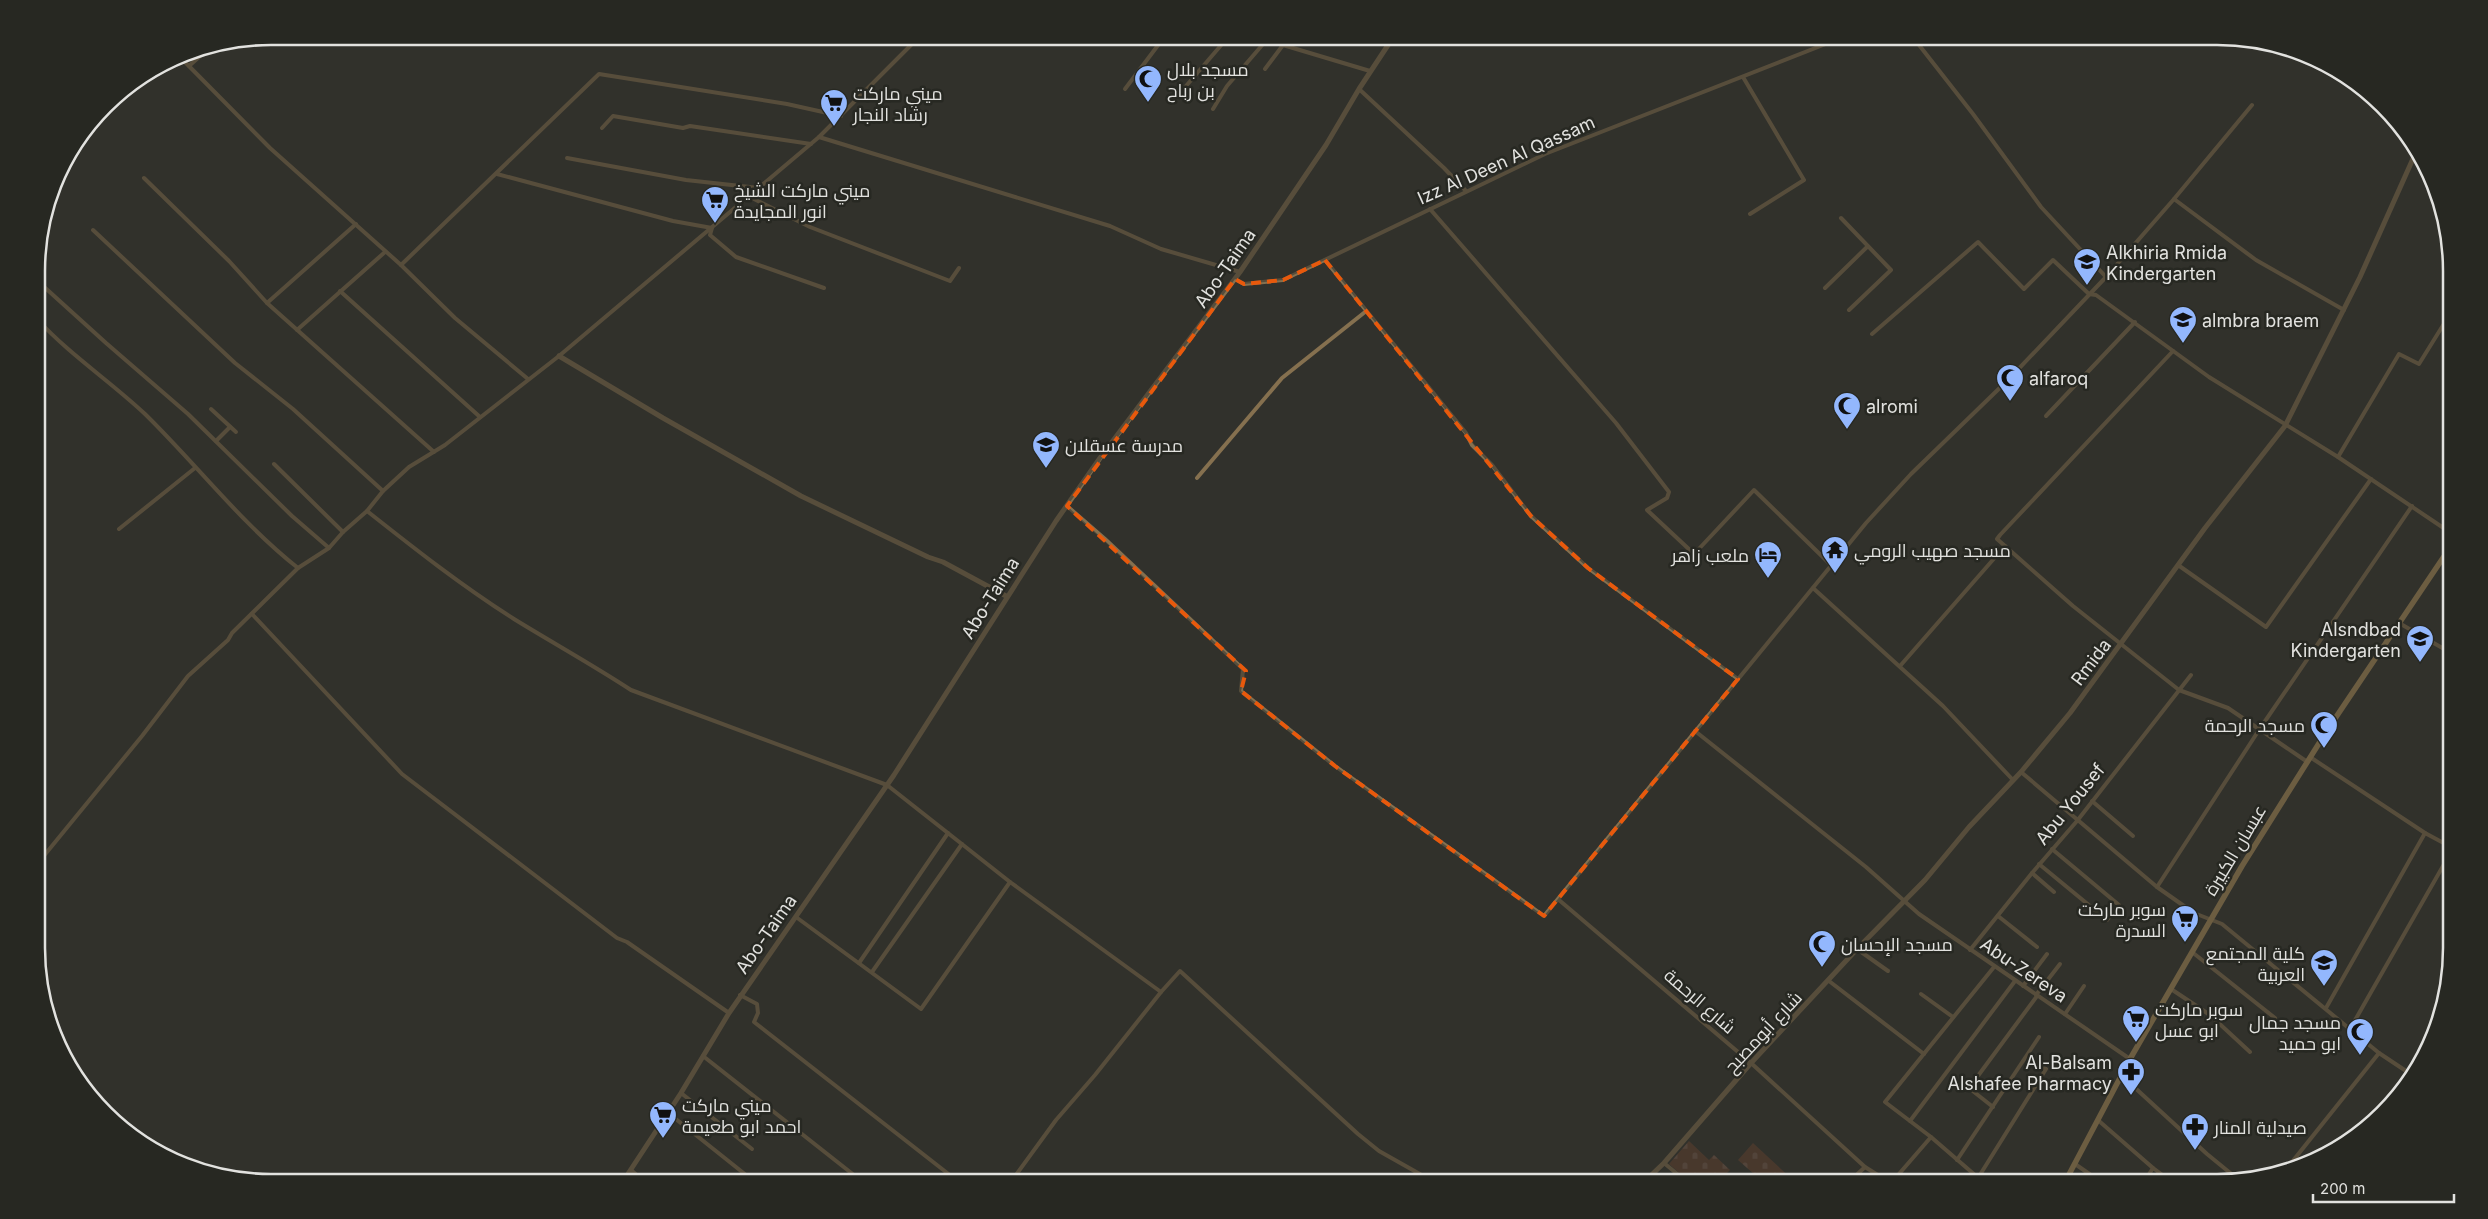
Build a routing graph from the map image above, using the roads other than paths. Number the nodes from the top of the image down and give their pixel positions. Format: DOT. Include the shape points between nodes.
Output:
graph roads {
  1 [pos="911,45"];
  2 [pos="1157,45"];
  3 [pos="1221,45"];
  4 [pos="1262,45"];
  5 [pos="1388,45"];
  6 [pos="1823,45"];
  7 [pos="1919,45"];
  8 [pos="200,56"];
  9 [pos="185,62"];
  10 [pos="190,66"];
  11 [pos="1265,69"];
  12 [pos="1370,71"];
  13 [pos="1743,77"];
  14 [pos="1125,89"];
  15 [pos="1359,89"];
  16 [pos="1174,100"];
  17 [pos="2252,106"];
  18 [pos="1213,109"];
  19 [pos="841,116"];
  20 [pos="602,128"];
  21 [pos="819,137"];
  22 [pos="811,144"];
  23 [pos="567,158"];
  24 [pos="2413,158"];
  25 [pos="497,174"];
  26 [pos="144,178"];
  27 [pos="760,188"];
  28 [pos="1466,191"];
  29 [pos="750,197"];
  30 [pos="2174,200"];
  31 [pos="1430,209"];
  32 [pos="1750,214"];
  33 [pos="1841,218"];
  34 [pos="356,224"];
  35 [pos="712,228"];
  36 [pos="93,230"];
  37 [pos="1868,247"];
  38 [pos="385,252"];
  39 [pos="1324,260"];
  40 [pos="401,265"];
  41 [pos="960,268"];
  42 [pos="1240,272"];
  43 [pos="2106,277"];
  44 [pos="1235,279"];
  45 [pos="45,288"];
  46 [pos="824,288"];
  47 [pos="1825,288"];
  48 [pos="340,291"];
  49 [pos="2089,294"];
  50 [pos="267,304"];
  51 [pos="1848,310"];
  52 [pos="2344,310"];
  53 [pos="1365,312"];
  54 [pos="2135,322"];
  55 [pos="2443,325"];
  56 [pos="45,328"];
  57 [pos="297,330"];
  58 [pos="1872,334"];
  59 [pos="2173,351"];
  60 [pos="559,356"];
  61 [pos="528,379"];
  62 [pos="212,409"];
  63 [pos="2046,416"];
  64 [pos="480,417"];
  65 [pos="230,426"];
  66 [pos="2285,426"];
  67 [pos="236,432"];
  68 [pos="216,441"];
  69 [pos="434,452"];
  70 [pos="2338,457"];
  71 [pos="274,464"];
  72 [pos="194,468"];
  73 [pos="1197,478"];
  74 [pos="2371,479"];
  75 [pos="383,491"];
  76 [pos="1067,506"];
  77 [pos="2412,506"];
  78 [pos="367,511"];
  79 [pos="2443,527"];
  80 [pos="119,529"];
  81 [pos="343,532"];
  82 [pos="2005,546"];
  83 [pos="329,548"];
  84 [pos="2443,558"];
  85 [pos="1831,565"];
  86 [pos="2178,565"];
  87 [pos="298,568"];
  88 [pos="1813,588"];
  89 [pos="1006,596"];
  90 [pos="252,614"];
  91 [pos="2399,623"];
  92 [pos="2121,644"];
  93 [pos="2443,648"];
  94 [pos="1900,666"];
  95 [pos="2191,675"];
  96 [pos="1738,679"];
  97 [pos="2179,690"];
  98 [pos="2259,730"];
  99 [pos="1695,732"];
  100 [pos="2308,759"];
  101 [pos="2021,772"];
  102 [pos="2013,780"];
  103 [pos="886,785"];
  104 [pos="2092,800"];
  105 [pos="2077,822"];
  106 [pos="2426,832"];
  107 [pos="948,833"];
  108 [pos="2133,836"];
  109 [pos="2443,841"];
  110 [pos="962,844"];
  111 [pos="2052,849"];
  112 [pos="45,854"];
  113 [pos="2039,864"];
  114 [pos="2443,868"];
  115 [pos="2032,873"];
  116 [pos="1010,882"];
  117 [pos="2158,888"];
  118 [pos="2054,892"];
  119 [pos="1559,900"];
  120 [pos="1904,902"];
  121 [pos="1998,916"];
  122 [pos="796,917"];
  123 [pos="2211,920"];
  124 [pos="2037,947"];
  125 [pos="1857,948"];
  126 [pos="1970,950"];
  127 [pos="2192,952"];
  128 [pos="2048,954"];
  129 [pos="859,963"];
  130 [pos="2060,964"];
  131 [pos="1994,966"];
  132 [pos="1888,971"];
  133 [pos="872,972"];
  134 [pos="1829,981"];
  135 [pos="2015,981"];
  136 [pos="2023,986"];
  137 [pos="2084,986"];
  138 [pos="2171,989"];
  139 [pos="1161,992"];
  140 [pos="1921,994"];
  141 [pos="2037,995"];
  142 [pos="740,996"];
  143 [pos="2326,1008"];
  144 [pos="729,1013"];
  145 [pos="2065,1014"];
  146 [pos="1953,1017"];
  147 [pos="2275,1018"];
  148 [pos="2350,1029"];
  149 [pos="2039,1037"];
  150 [pos="2250,1052"];
  151 [pos="2379,1053"];
  152 [pos="1924,1054"];
  153 [pos="702,1056"];
  154 [pos="2027,1057"];
  155 [pos="2130,1059"];
  156 [pos="1751,1063"];
  157 [pos="2407,1071"];
  158 [pos="2121,1075"];
  159 [pos="681,1093"];
  160 [pos="1993,1107"];
  161 [pos="667,1112"];
  162 [pos="1910,1121"];
  163 [pos="2098,1121"];
  164 [pos="1931,1137"];
  165 [pos="752,1149"];
  166 [pos="1957,1160"];
  167 [pos="2293,1161"];
  168 [pos="1664,1164"];
  169 [pos="2075,1164"];
  170 [pos="1866,1167"];
  171 [pos="2153,1168"];
  172 [pos="631,1170"];
  173 [pos="628,1174"];
  174 [pos="636,1174"];
  175 [pos="745,1174"];
  176 [pos="853,1174"];
  177 [pos="948,1174"];
  178 [pos="1017,1174"];
  179 [pos="1420,1174"];
  180 [pos="1653,1174"];
  181 [pos="1677,1174"];
  182 [pos="1858,1174"];
  183 [pos="1877,1174"];
  184 [pos="1897,1174"];
  185 [pos="1973,1174"];
  186 [pos="1980,1174"];
  187 [pos="2069,1174"];
  188 [pos="2089,1174"];
  189 [pos="2149,1174"];
  190 [pos="2161,1174"];
  191 [pos="2231,1174"];
  1 -- 19 [label="street"];
  2 -- 14 [label="street"];
  3 -- 16 [label="street"];
  4 -- 18 [label="street" via="1227,86"];
  5 -- 12 [label="street, Abo-Taima"];
  6 -- 13 [label="street, Izz Al Deen Al Qassam"];
  7 -- 43 [label="street" via="2035,200"];
  8 -- 10 [label="street"];
  9 -- 10 [label="street"];
  10 -- 34 [label="street" via="270,148"];
  11 -- 12 [label="street" via="1283,45"];
  12 -- 15 [label="street, Abo-Taima"];
  13 -- 28 [label="street, Izz Al Deen Al Qassam" via="1545,154"];
  13 -- 32 [label="street" via="1804,180"];
  15 -- 28 [label="street"];
  15 -- 42 [label="street, Abo-Taima" via="1326,145"];
  17 -- 30 [label="street"];
  19 -- 21 [label="street"];
  19 -- 25 [label="street" via="787,104 599,74"];
  20 -- 22 [label="street" via="613,116"];
  21 -- 22 [label="street"];
  21 -- 42 [label="street" via="1110,226 1161,249"];
  22 -- 27 [label="street"];
  23 -- 27 [label="street" via="686,180"];
  24 -- 52 [label="street, Rmida"];
  25 -- 35 [label="street" via="673,221"];
  25 -- 40 [label="street"];
  26 -- 50 [label="street" via="230,261"];
  27 -- 29 [label="street"];
  28 -- 31 [label="street, Izz Al Deen Al Qassam"];
  29 -- 35 [label="street"];
  29 -- 41 [label="street" via="810,227 950,281"];
  30 -- 43 [label="street"];
  30 -- 52 [label="street" via="2256,260"];
  31 -- 39 [label="street, Izz Al Deen Al Qassam"];
  31 -- 85 [label="street" via="1589,391 1669,492 1667,498 1647,510 1692,552 1696,552 1754,490"];
  33 -- 37 [label="street"];
  34 -- 38 [label="street"];
  34 -- 50 [label="street"];
  35 -- 46 [label="street" via="710,235 736,258"];
  35 -- 60 [label="street"];
  36 -- 75 [label="street" via="236,363 293,409"];
  37 -- 47 [label="street"];
  37 -- 51 [label="street" via="1891,270"];
  38 -- 40 [label="street"];
  38 -- 48 [label="street"];
  39 -- 44 [label="street, Izz Al Deen Al Qassam" via="1283,280 1244,284"];
  39 -- 53 [label="street"];
  40 -- 61 [label="street" via="455,318"];
  42 -- 44 [label="street, Abo-Taima"];
  43 -- 49 [label="street"];
  44 -- 76 [label="street, Abo-Taima"];
  45 -- 68 [label="street"];
  48 -- 57 [label="street"];
  48 -- 64 [label="street"];
  49 -- 54 [label="street" via="2096,295"];
  49 -- 58 [label="street" via="2053,260 2024,289 1978,242"];
  49 -- 85 [label="street" via="2009,379 1911,474"];
  50 -- 57 [label="street"];
  52 -- 66 [label="street, Rmida"];
  53 -- 73 [label="street" via="1282,378"];
  53 -- 96 [label="street" via="1531,516 1588,568"];
  54 -- 59 [label="street"];
  54 -- 63 [label="street"];
  55 -- 70 [label="street" via="2419,364 2399,354"];
  56 -- 72 [label="street" via="134,404"];
  57 -- 69 [label="street"];
  59 -- 66 [label="street"];
  59 -- 82 [label="street" via="2000,534 1997,539"];
  60 -- 61 [label="street"];
  60 -- 89 [label="street" via="802,496 943,562"];
  61 -- 64 [label="street"];
  62 -- 65 [label="street"];
  64 -- 69 [label="street"];
  65 -- 67 [label="street"];
  65 -- 68 [label="street"];
  66 -- 70 [label="street"];
  66 -- 86 [label="street, Rmida"];
  68 -- 83 [label="street"];
  69 -- 75 [label="street" via="409,467"];
  70 -- 74 [label="street"];
  71 -- 81 [label="street"];
  72 -- 80 [label="street"];
  72 -- 87 [label="street" via="273,548"];
  74 -- 77 [label="street"];
  74 -- 86 [label="street" via="2266,627"];
  75 -- 78 [label="street"];
  76 -- 89 [label="street, Abo-Taima"];
  76 -- 119 [label="street" via="1243,669 1241,691 1262,708 1335,766 1352,775 1544,916"];
  77 -- 79 [label="street"];
  77 -- 98 [label="street"];
  78 -- 81 [label="street"];
  78 -- 103 [label="street" via="444,572 631,690"];
  81 -- 83 [label="street"];
  82 -- 92 [label="street"];
  82 -- 94 [label="street"];
  83 -- 87 [label="street"];
  84 -- 91 [label="main road, عبسان الكبيرة"];
  85 -- 88 [label="street"];
  86 -- 92 [label="street, Rmida"];
  87 -- 90 [label="street"];
  88 -- 94 [label="street"];
  88 -- 96 [label="street"];
  89 -- 103 [label="street, Abo-Taima"];
  90 -- 112 [label="street" via="188,676"];
  90 -- 144 [label="street" via="402,774 617,938"];
  91 -- 93 [label="street"];
  91 -- 100 [label="main road, عبسان الكبيرة"];
  92 -- 97 [label="street"];
  92 -- 101 [label="street, Rmida"];
  94 -- 102 [label="street"];
  95 -- 97 [label="street, Abu Yousef"];
  96 -- 99 [label="street"];
  97 -- 98 [label="street" via="2228,708"];
  97 -- 104 [label="street, Abu Yousef"];
  98 -- 100 [label="street"];
  98 -- 117 [label="street"];
  99 -- 119 [label="street"];
  99 -- 120 [label="street, Abu-Zereva" via="1866,867"];
  100 -- 106 [label="street"];
  100 -- 123 [label="main road, عبسان الكبيرة"];
  101 -- 102 [label="street, Rmida"];
  101 -- 105 [label="street"];
  102 -- 120 [label="street, Rmida"];
  103 -- 107 [label="street"];
  103 -- 122 [label="street, Abo-Taima"];
  104 -- 105 [label="street, Abu Yousef"];
  104 -- 108 [label="street"];
  105 -- 111 [label="street, Abu Yousef"];
  105 -- 117 [label="street"];
  106 -- 109 [label="street"];
  106 -- 143 [label="street"];
  107 -- 110 [label="street"];
  107 -- 129 [label="street"];
  110 -- 116 [label="street"];
  110 -- 133 [label="street"];
  111 -- 113 [label="street, Abu Yousef"];
  111 -- 113 [label="street" via="2119,905 2107,920"];
  113 -- 115 [label="street, Abu Yousef"];
  114 -- 148 [label="street"];
  115 -- 118 [label="street"];
  115 -- 121 [label="street, Abu Yousef"];
  116 -- 133 [label="street" via="921,1009"];
  116 -- 139 [label="street"];
  117 -- 123 [label="street" via="2194,913"];
  119 -- 156 [label="street, شارع الرحمة"];
  120 -- 125 [label="street, شارع أبومصبح"];
  120 -- 126 [label="street, Abu-Zereva"];
  121 -- 124 [label="street"];
  121 -- 126 [label="street, Abu Yousef"];
  122 -- 129 [label="street"];
  122 -- 142 [label="street, Abo-Taima"];
  123 -- 127 [label="main road, عبسان الكبيرة"];
  123 -- 143 [label="street" via="2222,924"];
  125 -- 132 [label="street"];
  125 -- 134 [label="street, شارع أبومصبح"];
  126 -- 131 [label="street, Abu-Zereva"];
  127 -- 138 [label="main road, عبسان الكبيرة"];
  127 -- 147 [label="street"];
  128 -- 136 [label="street"];
  129 -- 133 [label="street"];
  130 -- 141 [label="street"];
  131 -- 135 [label="street, Abu-Zereva"];
  131 -- 146 [label="street"];
  134 -- 152 [label="street"];
  134 -- 156 [label="street, شارع أبومصبح"];
  135 -- 136 [label="street, Abu-Zereva"];
  135 -- 162 [label="street"];
  136 -- 141 [label="street, Abu-Zereva"];
  137 -- 145 [label="street"];
  138 -- 150 [label="street" via="2210,1015"];
  138 -- 155 [label="main road, عبسان الكبيرة"];
  139 -- 178 [label="street" via="1056,1120"];
  139 -- 179 [label="street" via="1180,972 1358,1134 1379,1151"];
  140 -- 146 [label="street"];
  141 -- 145 [label="street, Abu-Zereva"];
  141 -- 160 [label="street" via="1969,1088"];
  142 -- 144 [label="street, Abo-Taima"];
  142 -- 177 [label="street" via="757,1004 754,1022"];
  143 -- 148 [label="street"];
  144 -- 153 [label="street, Abo-Taima"];
  145 -- 155 [label="street, Abu-Zereva"];
  146 -- 152 [label="street"];
  148 -- 151 [label="street"];
  149 -- 154 [label="street"];
  151 -- 157 [label="street"];
  151 -- 167 [label="street"];
  152 -- 162 [label="street" via="1885,1102"];
  153 -- 159 [label="street, Abo-Taima"];
  153 -- 176 [label="street"];
  154 -- 160 [label="street"];
  154 -- 186 [label="street" via="2046,1069"];
  155 -- 158 [label="main road, عبسان الكبيرة"];
  156 -- 168 [label="street, شارع أبومصبح"];
  156 -- 170 [label="street, شارع الرحمة"];
  158 -- 163 [label="main road, عبسان الكبيرة"];
  158 -- 191 [label="street"];
  159 -- 161 [label="street, Abo-Taima"];
  159 -- 165 [label="street"];
  160 -- 166 [label="street"];
  161 -- 172 [label="street, Abo-Taima"];
  161 -- 175 [label="street"];
  162 -- 164 [label="street"];
  163 -- 169 [label="main road, عبسان الكبيرة"];
  163 -- 171 [label="street"];
  164 -- 166 [label="street"];
  164 -- 184 [label="street"];
  166 -- 185 [label="street"];
  168 -- 180 [label="street, شارع أبومصبح"];
  168 -- 181 [label="street"];
  169 -- 187 [label="main road, عبسان الكبيرة"];
  169 -- 188 [label="street"];
  170 -- 182 [label="street"];
  170 -- 183 [label="street, شارع الرحمة"];
  171 -- 189 [label="street"];
  171 -- 190 [label="street"];
  172 -- 173 [label="street, Abo-Taima"];
  172 -- 174 [label="street"];
}
